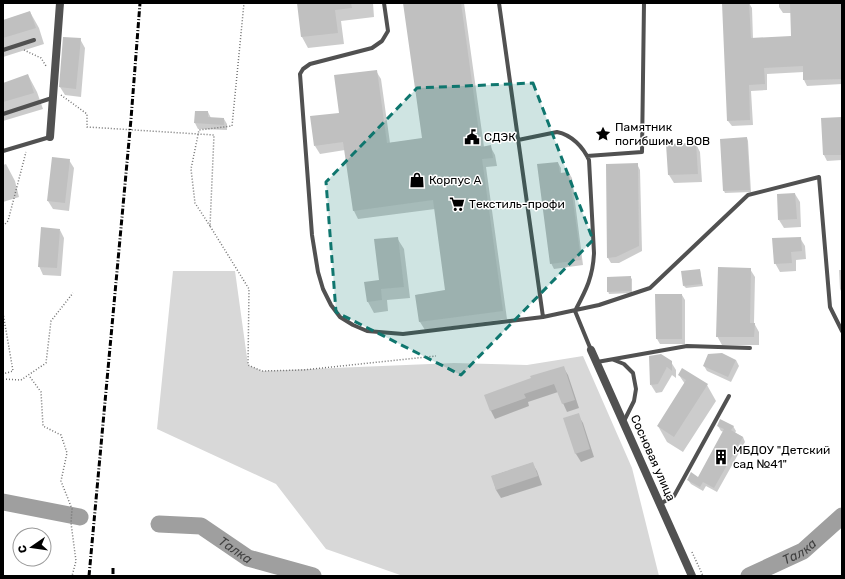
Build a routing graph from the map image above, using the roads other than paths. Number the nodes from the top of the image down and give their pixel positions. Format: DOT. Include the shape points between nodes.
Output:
graph roads {
  1 [pos="60,3"];
  2 [pos="384,3"];
  3 [pos="499,3"];
  4 [pos="644,3"];
  5 [pos="34,40"];
  6 [pos="3,50"];
  7 [pos="53,98"];
  8 [pos="3,114"];
  9 [pos="50,137"];
  10 [pos="518,140"];
  11 [pos="3,150"];
  12 [pos="587,156"];
  13 [pos="575,311"];
  14 [pos="543,317"];
  15 [pos="842,330"];
  16 [pos="750,348"];
  17 [pos="591,350"];
  18 [pos="614,360"];
  19 [pos="597,362"];
  20 [pos="729,396"];
  21 [pos="623,422"];
  22 [pos="660,504"];
  23 [pos="692,576"];
  1 -- 7 [label="street"];
  2 -- 14 [label="lane" via="388,31 378,45 310,64 300,74 312,235 318,272 331,305 340,317 367,331 403,334"];
  3 -- 10 [label="lane"];
  4 -- 12 [label="lane" via="642,152"];
  5 -- 6 [label="lane"];
  7 -- 8 [label="lane"];
  7 -- 9 [label="street"];
  9 -- 11 [label="lane"];
  10 -- 12 [label="lane" via="562,133 576,142"];
  10 -- 14 [label="lane"];
  12 -- 13 [label="lane" via="593,267 590,280"];
  13 -- 14 [label="lane"];
  13 -- 15 [label="lane" via="650,288 748,195 819,177 830,307"];
  13 -- 17 [label="lane"];
  16 -- 18 [label="lane" via="687,346"];
  17 -- 19 [label="street, Сосновая улица"];
  18 -- 19 [label="lane"];
  18 -- 21 [label="lane" via="624,364 633,373 636,388 634,401"];
  19 -- 21 [label="street, Сосновая улица"];
  20 -- 22 [label="lane" via="674,496"];
  21 -- 22 [label="street, Сосновая улица"];
  22 -- 23 [label="street, Сосновая улица"];
}
